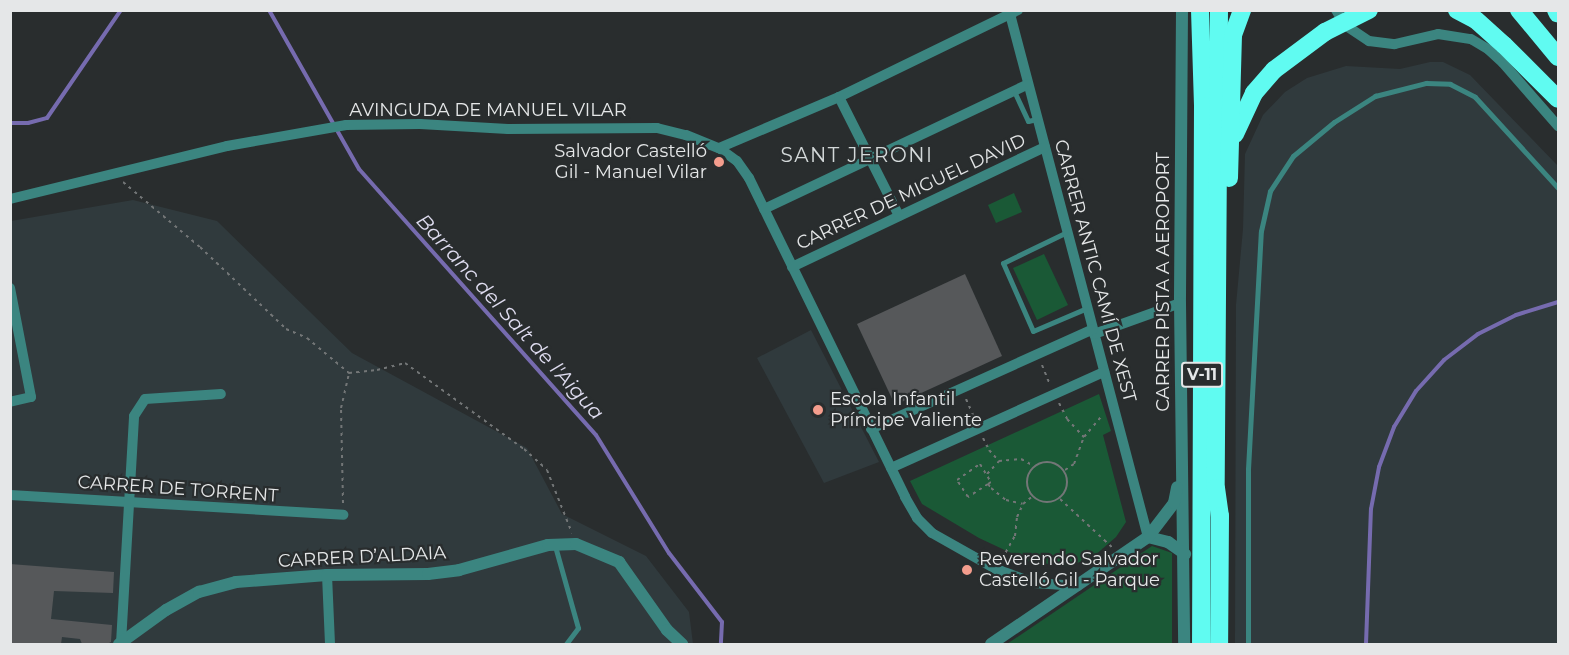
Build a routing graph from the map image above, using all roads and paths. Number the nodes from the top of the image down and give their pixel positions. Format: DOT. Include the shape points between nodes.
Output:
graph roads {
  1 [pos="1182,10"];
  2 [pos="1200,10"];
  3 [pos="1208,10"];
  4 [pos="1219,10"];
  5 [pos="1242,10"];
  6 [pos="1336,10"];
  7 [pos="1350,10"];
  8 [pos="1369,10"];
  9 [pos="1457,10"];
  10 [pos="1482,10"];
  11 [pos="1518,10"];
  12 [pos="1014,12"];
  13 [pos="1353,31"];
  14 [pos="1558,57"];
  15 [pos="1028,84"];
  16 [pos="1014,91"];
  17 [pos="839,97"];
  18 [pos="1558,98"];
  19 [pos="1203,106"];
  20 [pos="1037,119"];
  21 [pos="1558,126"];
  22 [pos="1045,147"];
  23 [pos="1230,147"];
  24 [pos="719,148"];
  25 [pos="870,159"];
  26 [pos="117,171"];
  27 [pos="1558,188"];
  28 [pos="10,199"];
  29 [pos="764,209"];
  30 [pos="899,216"];
  31 [pos="1067,232"];
  32 [pos="792,267"];
  33 [pos="10,288"];
  34 [pos="1180,303"];
  35 [pos="1087,308"];
  36 [pos="1094,331"];
  37 [pos="1104,372"];
  38 [pos="349,373"];
  39 [pos="221,394"];
  40 [pos="10,402"];
  41 [pos="1114,408"];
  42 [pos="871,429"];
  43 [pos="1182,459"];
  44 [pos="999,461"];
  45 [pos="891,468"];
  46 [pos="1065,471"];
  47 [pos="987,474"];
  48 [pos="988,484"];
  49 [pos="10,495"];
  50 [pos="1033,496"];
  51 [pos="1059,499"];
  52 [pos="128,502"];
  53 [pos="1023,504"];
  54 [pos="343,515"];
  55 [pos="1220,516"];
  56 [pos="1148,537"];
  57 [pos="555,544"];
  58 [pos="576,544"];
  59 [pos="1185,554"];
  60 [pos="1121,556"];
  61 [pos="996,569"];
  62 [pos="327,575"];
  63 [pos="1078,586"];
  64 [pos="120,644"];
  65 [pos="681,644"];
  66 [pos="330,645"];
  67 [pos="566,645"];
  68 [pos="991,645"];
  69 [pos="1184,645"];
  70 [pos="1201,645"];
  71 [pos="1220,645"];
  72 [pos="1248,645"];
  1 -- 34 [label="street, CARRER PISTA A AEROPORT"];
  2 -- 19 [label="highway"];
  3 -- 19 [label="highway"];
  4 -- 55 [label="highway, V-11" via="1216,488"];
  5 -- 23 [label="highway" via="1233,35"];
  6 -- 13 [label="street"];
  7 -- 13 [label="street"];
  8 -- 23 [label="highway, bridge" via="1325,32 1274,70 1254,93"];
  9 -- 18 [label="highway" via="1497,38"];
  10 -- 18 [label="highway"];
  11 -- 14 [label="highway"];
  12 -- 15 [label="street, CARRER ANTIC CAMÍ DE XEST"];
  12 -- 17 [label="street"];
  13 -- 21 [label="street" via="1369,41 1395,44 1438,34 1471,39 1503,63"];
  15 -- 16 [label="street"];
  15 -- 20 [label="street, CARRER ANTIC CAMÍ DE XEST"];
  16 -- 20 [label="lane" via="1028,121"];
  16 -- 25 [label="street"];
  17 -- 24 [label="street"];
  17 -- 25 [label="street"];
  19 -- 70 [label="highway, V-11"];
  20 -- 22 [label="street, CARRER ANTIC CAMÍ DE XEST"];
  22 -- 30 [label="street, CARRER DE MIGUEL DAVID"];
  22 -- 31 [label="street, CARRER ANTIC CAMÍ DE XEST"];
  23 -- 55 [label="highway"];
  24 -- 26 [label="street, AVINGUDA DE MANUEL VILAR" via="657,128 346,125"];
  24 -- 29 [label="street, AVINGUDA DE MANUEL VILAR" via="737,161"];
  25 -- 29 [label="street"];
  25 -- 30 [label="street"];
  26 -- 28 [label="street, AVINGUDA DE MANUEL VILAR"];
  26 -- 38 [label="path" via="124,184 200,247 286,329 307,338"];
  27 -- 72 [label="lane" via="1475,97 1450,84 1426,83 1375,96 1334,122 1293,156 1270,191 1261,231 1248,469"];
  29 -- 32 [label="street, AVINGUDA DE MANUEL VILAR"];
  30 -- 32 [label="street, CARRER DE MIGUEL DAVID"];
  31 -- 35 [label="street, CARRER ANTIC CAMÍ DE XEST"];
  31 -- 35 [label="lane" via="1003,263 1033,331"];
  32 -- 42 [label="street, AVINGUDA DE MANUEL VILAR"];
  33 -- 40 [label="street" via="31,397"];
  34 -- 36 [label="street"];
  34 -- 43 [label="street, CARRER PISTA A AEROPORT"];
  35 -- 36 [label="street, CARRER ANTIC CAMÍ DE XEST"];
  36 -- 37 [label="street, CARRER ANTIC CAMÍ DE XEST"];
  36 -- 42 [label="street"];
  37 -- 41 [label="street, CARRER ANTIC CAMÍ DE XEST"];
  37 -- 45 [label="street"];
  38 -- 54 [label="path" via="340,408"];
  38 -- 58 [label="path" via="405,363 524,448 547,470"];
  39 -- 52 [label="street" via="145,399 134,416"];
  41 -- 46 [label="path" via="1102,414 1084,437 1074,464"];
  41 -- 56 [label="street, CARRER ANTIC CAMÍ DE XEST"];
  42 -- 45 [label="street, AVINGUDA DE MANUEL VILAR"];
  43 -- 56 [label="street" via="1174,504"];
  43 -- 59 [label="street, CARRER PISTA A AEROPORT"];
  44 -- 47 [label="path"];
  45 -- 61 [label="street, AVINGUDA DE MANUEL VILAR" via="917,518 932,533"];
  46 -- 50 [label="path" via="1054,462 1034,466 1027,478"];
  46 -- 51 [label="path" via="1068,484"];
  47 -- 48 [label="path" via="991,482"];
  47 -- 48 [label="path" via="980,464 957,480 968,497"];
  48 -- 53 [label="path" via="1006,500"];
  49 -- 52 [label="street, CARRER DE TORRENT"];
  50 -- 51 [label="path" via="1044,502"];
  50 -- 53 [label="path"];
  51 -- 60 [label="path"];
  52 -- 54 [label="street, CARRER DE TORRENT"];
  52 -- 64 [label="street"];
  53 -- 61 [label="path" via="1015,536"];
  55 -- 71 [label="highway, V-11"];
  56 -- 59 [label="street" via="1168,542"];
  56 -- 60 [label="street"];
  57 -- 58 [label="street, CARRER D’ALDAIA"];
  57 -- 62 [label="street, CARRER D’ALDAIA" via="439,573"];
  57 -- 67 [label="lane" via="578,628"];
  58 -- 65 [label="street, CARRER D’ALDAIA" via="619,562"];
  59 -- 69 [label="street, CARRER PISTA A AEROPORT"];
  60 -- 63 [label="street"];
  61 -- 63 [label="street, AVINGUDA DE MANUEL VILAR" via="1034,583"];
  62 -- 64 [label="street, CARRER D’ALDAIA" via="236,582 199,592 166,610"];
  62 -- 66 [label="street"];
  63 -- 68 [label="street"];
}
